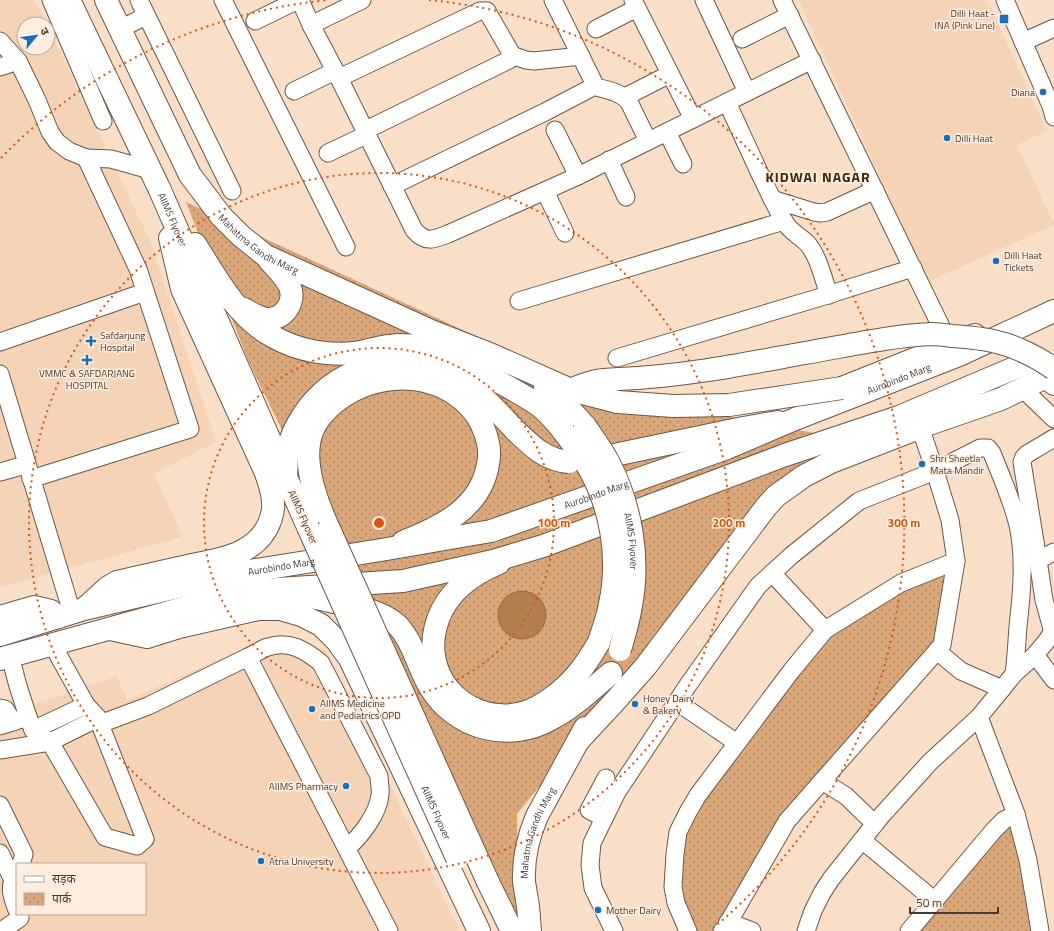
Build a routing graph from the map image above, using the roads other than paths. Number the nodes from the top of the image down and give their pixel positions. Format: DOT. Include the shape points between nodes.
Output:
graph roads {
  1 [pos="51,0"];
  2 [pos="69,0"];
  3 [pos="106,0"];
  4 [pos="139,0"];
  5 [pos="223,0"];
  6 [pos="299,0"];
  7 [pos="362,0"];
  8 [pos="553,0"];
  9 [pos="704,0"];
  10 [pos="1005,0"];
  11 [pos="635,4"];
  12 [pos="487,6"];
  13 [pos="786,8"];
  14 [pos="255,21"];
  15 [pos="311,24"];
  16 [pos="1054,28"];
  17 [pos="596,29"];
  18 [pos="742,38"];
  19 [pos="0,41"];
  20 [pos="1023,42"];
  21 [pos="511,55"];
  22 [pos="581,56"];
  23 [pos="812,60"];
  24 [pos="18,61"];
  25 [pos="0,67"];
  26 [pos="670,74"];
  27 [pos="337,75"];
  28 [pos="593,86"];
  29 [pos="294,91"];
  30 [pos="747,92"];
  31 [pos="625,97"];
  32 [pos="727,102"];
  33 [pos="1053,110"];
  34 [pos="693,119"];
  35 [pos="103,121"];
  36 [pos="555,130"];
  37 [pos="667,132"];
  38 [pos="365,133"];
  39 [pos="648,141"];
  40 [pos="328,153"];
  41 [pos="86,158"];
  42 [pos="609,160"];
  43 [pos="683,164"];
  44 [pos="578,176"];
  45 [pos="154,179"];
  46 [pos="392,186"];
  47 [pos="875,190"];
  48 [pos="232,191"];
  49 [pos="545,191"];
  50 [pos="626,198"];
  51 [pos="772,199"];
  52 [pos="784,221"];
  53 [pos="565,233"];
  54 [pos="346,247"];
  55 [pos="266,256"];
  56 [pos="913,268"];
  57 [pos="145,292"];
  58 [pos="829,295"];
  59 [pos="519,301"];
  60 [pos="232,302"];
  61 [pos="1054,311"];
  62 [pos="0,342"];
  63 [pos="950,345"];
  64 [pos="1054,352"];
  65 [pos="1024,364"];
  66 [pos="521,369"];
  67 [pos="618,369"];
  68 [pos="0,374"];
  69 [pos="1052,376"];
  70 [pos="1022,388"];
  71 [pos="570,390"];
  72 [pos="934,403"];
  73 [pos="0,407"];
  74 [pos="899,417"];
  75 [pos="795,419"];
  76 [pos="1054,419"];
  77 [pos="924,425"];
  78 [pos="1054,438"];
  79 [pos="18,467"];
  80 [pos="940,468"];
  81 [pos="0,472"];
  82 [pos="286,478"];
  83 [pos="31,479"];
  84 [pos="835,520"];
  85 [pos="809,528"];
  86 [pos="543,546"];
  87 [pos="381,550"];
  88 [pos="1054,552"];
  89 [pos="1038,560"];
  90 [pos="956,561"];
  91 [pos="772,572"];
  92 [pos="1041,579"];
  93 [pos="244,591"];
  94 [pos="1054,600"];
  95 [pos="69,614"];
  96 [pos="0,617"];
  97 [pos="110,629"];
  98 [pos="825,630"];
  99 [pos="1053,634"];
  100 [pos="0,635"];
  101 [pos="52,644"];
  102 [pos="937,651"];
  103 [pos="1034,656"];
  104 [pos="248,657"];
  105 [pos="5,658"];
  106 [pos="611,673"];
  107 [pos="1014,674"];
  108 [pos="1054,680"];
  109 [pos="1002,689"];
  110 [pos="677,702"];
  111 [pos="86,705"];
  112 [pos="0,708"];
  113 [pos="978,716"];
  114 [pos="99,721"];
  115 [pos="19,724"];
  116 [pos="578,741"];
  117 [pos="50,742"];
  118 [pos="737,743"];
  119 [pos="0,750"];
  120 [pos="606,778"];
  121 [pos="822,781"];
  122 [pos="0,806"];
  123 [pos="1016,814"];
  124 [pos="604,818"];
  125 [pos="875,824"];
  126 [pos="862,840"];
  127 [pos="347,848"];
  128 [pos="0,853"];
  129 [pos="21,863"];
  130 [pos="15,875"];
  131 [pos="935,900"];
  132 [pos="16,906"];
  133 [pos="21,918"];
  134 [pos="725,927"];
  135 [pos="1,931"];
  136 [pos="389,931"];
  137 [pos="479,931"];
  138 [pos="492,931"];
  139 [pos="512,931"];
  140 [pos="530,931"];
  141 [pos="614,931"];
  142 [pos="688,931"];
  143 [pos="752,931"];
  144 [pos="806,931"];
  145 [pos="909,931"];
  146 [pos="1040,931"];
  1 -- 35 [label="street"];
  2 -- 45 [label="main road" via="89,57"];
  3 -- 55 [label="main road, Mahatma Gandhi Marg" via="129,25 190,176 221,216"];
  4 -- 48 [label="street"];
  5 -- 54 [label="street"];
  6 -- 14 [label="street"];
  6 -- 15 [label="street"];
  7 -- 15 [label="street"];
  8 -- 22 [label="street"];
  9 -- 30 [label="street"];
  10 -- 20 [label="street"];
  11 -- 17 [label="street"];
  11 -- 26 [label="street"];
  12 -- 21 [label="street"];
  12 -- 27 [label="street"];
  13 -- 18 [label="street"];
  13 -- 23 [label="street"];
  15 -- 27 [label="street"];
  16 -- 20 [label="street"];
  19 -- 24 [label="street"];
  20 -- 33 [label="street"];
  21 -- 22 [label="street" via="534,61"];
  21 -- 38 [label="street" via="509,60"];
  22 -- 28 [label="street"];
  23 -- 30 [label="street"];
  23 -- 47 [label="street"];
  24 -- 25 [label="street"];
  24 -- 41 [label="street" via="57,142"];
  26 -- 31 [label="street"];
  26 -- 34 [label="street"];
  27 -- 29 [label="street"];
  27 -- 38 [label="street"];
  28 -- 31 [label="street"];
  28 -- 46 [label="street"];
  30 -- 32 [label="street"];
  31 -- 39 [label="street"];
  32 -- 34 [label="street"];
  32 -- 51 [label="street"];
  34 -- 37 [label="street"];
  36 -- 44 [label="street"];
  37 -- 39 [label="street"];
  37 -- 43 [label="street"];
  38 -- 40 [label="street"];
  38 -- 46 [label="street"];
  39 -- 42 [label="street"];
  41 -- 45 [label="street" via="116,160"];
  41 -- 57 [label="street" via="138,269"];
  42 -- 44 [label="street"];
  42 -- 50 [label="street"];
  44 -- 49 [label="street"];
  45 -- 60 [label="main road"];
  45 -- 82 [label="main road, AIIMS Flyover"];
  45 -- 95 [label="main road" via="182,289 266,473 274,504 268,527 260,538 242,551 224,558 117,582"];
  46 -- 49 [label="street" via="414,230 427,240 437,239"];
  47 -- 51 [label="street" via="821,213"];
  47 -- 56 [label="street"];
  49 -- 53 [label="street"];
  51 -- 52 [label="street"];
  52 -- 58 [label="street" via="814,253"];
  52 -- 59 [label="street"];
  55 -- 60 [label="main road" via="290,288 291,299 287,310 278,317 266,319"];
  55 -- 66 [label="main road, Mahatma Gandhi Marg"];
  56 -- 58 [label="street"];
  56 -- 63 [label="street"];
  57 -- 62 [label="street"];
  57 -- 83 [label="street" via="190,429"];
  58 -- 67 [label="street"];
  60 -- 86 [label="main road, bridge" via="257,326 272,336 304,350 347,353 379,347 418,346 456,358 542,408 554,419 587,465 604,502 614,563 610,603 599,642 581,671 557,694 542,704 518,714 491,714 474,709 452,693 438,670 433,643 438,617 453,594 473,577"];
  61 -- 63 [label="main road" via="1036,312"];
  61 -- 75 [label="main road, Aurobindo Marg" via="959,355"];
  63 -- 71 [label="main road, bridge" via="842,388 729,405 673,406 618,402"];
  64 -- 65 [label="main road, Aurobindo Marg"];
  65 -- 69 [label="main road"];
  65 -- 72 [label="main road, Aurobindo Marg"];
  66 -- 71 [label="main road"];
  66 -- 106 [label="main road, AIIMS Flyover, bridge" via="555,394 585,426 610,466 627,510 632,534 634,581 627,627"];
  67 -- 69 [label="main road, bridge" via="642,379 773,359 844,345 931,334 973,337 997,342 1046,364"];
  67 -- 71 [label="main road" via="600,380"];
  68 -- 83 [label="street"];
  69 -- 70 [label="main road"];
  70 -- 76 [label="street"];
  70 -- 77 [label="main road"];
  72 -- 74 [label="main road, Aurobindo Marg"];
  72 -- 77 [label="main road"];
  73 -- 79 [label="street"];
  74 -- 77 [label="main road"];
  74 -- 86 [label="main road, Aurobindo Marg" via="785,456"];
  75 -- 82 [label="main road, bridge" via="569,462 544,455 462,380 430,366 388,363 374,365 348,375 315,400 298,422 292,435 288,448"];
  75 -- 87 [label="main road, Aurobindo Marg" via="727,448 491,531"];
  77 -- 80 [label="street"];
  77 -- 116 [label="main road" via="824,465 776,496 646,666"];
  78 -- 89 [label="street" via="1027,454 1022,462"];
  79 -- 81 [label="street"];
  79 -- 95 [label="street"];
  80 -- 84 [label="street" via="859,501"];
  80 -- 90 [label="street"];
  80 -- 107 [label="street" via="980,448 988,448 992,452 1014,512 1022,566"];
  82 -- 138 [label="main road, AIIMS Flyover, bridge"];
  83 -- 95 [label="street"];
  84 -- 85 [label="street" via="830,514"];
  84 -- 91 [label="street"];
  86 -- 93 [label="main road, Aurobindo Marg" via="493,561 403,581"];
  87 -- 95 [label="main road, Aurobindo Marg" via="237,573"];
  87 -- 139 [label="main road, bridge" via="426,533 450,520 478,493 487,472 487,439 474,412 460,397 428,381 404,378 381,381 353,391 338,400 322,415 311,433 309,464 320,508"];
  88 -- 89 [label="street"];
  89 -- 92 [label="street"];
  90 -- 98 [label="street" via="901,583"];
  90 -- 102 [label="street" via="942,645"];
  91 -- 98 [label="street"];
  91 -- 110 [label="street" via="758,586"];
  92 -- 94 [label="street"];
  92 -- 99 [label="street"];
  93 -- 97 [label="main road, Aurobindo Marg"];
  93 -- 106 [label="main road" via="301,595 355,606 390,619 403,630 429,687 442,703 466,721 485,728 515,731 542,724 564,712"];
  95 -- 96 [label="main road" via="34,607"];
  95 -- 100 [label="main road, Aurobindo Marg"];
  97 -- 101 [label="main road, Aurobindo Marg"];
  97 -- 137 [label="main road" via="147,637 258,609 280,609 302,615 321,625 338,640 350,659"];
  98 -- 118 [label="street"];
  99 -- 103 [label="street"];
  101 -- 105 [label="main road, Aurobindo Marg"];
  101 -- 111 [label="street"];
  102 -- 109 [label="street" via="960,671"];
  102 -- 121 [label="street"];
  103 -- 107 [label="street"];
  103 -- 108 [label="street"];
  104 -- 114 [label="street" via="148,706"];
  104 -- 127 [label="street"];
  104 -- 127 [label="street" via="268,647 294,646 309,653 321,663 379,776 380,794 377,807 366,827"];
  105 -- 115 [label="street"];
  106 -- 116 [label="main road, AIIMS Flyover"];
  107 -- 109 [label="street"];
  109 -- 113 [label="street"];
  110 -- 118 [label="street"];
  110 -- 124 [label="street" via="617,792"];
  111 -- 114 [label="street"];
  111 -- 115 [label="street"];
  112 -- 115 [label="street" via="5,709"];
  113 -- 123 [label="street"];
  113 -- 125 [label="street" via="930,762"];
  114 -- 117 [label="street"];
  114 -- 117 [label="street" via="145,839 137,846 106,837"];
  115 -- 117 [label="street"];
  116 -- 140 [label="main road, Mahatma Gandhi Marg" via="532,829 524,868"];
  117 -- 119 [label="street"];
  118 -- 142 [label="street" via="698,795 678,832 674,887 676,903"];
  120 -- 124 [label="street" via="589,810"];
  121 -- 125 [label="street" via="846,796"];
  121 -- 134 [label="street" via="787,821"];
  122 -- 129 [label="street" via="24,854"];
  123 -- 131 [label="street" via="1004,820 994,830"];
  123 -- 146 [label="street" via="1028,860"];
  124 -- 141 [label="street" via="592,843 590,865 593,888"];
  125 -- 126 [label="street"];
  126 -- 131 [label="street"];
  126 -- 144 [label="street" via="822,893"];
  127 -- 136 [label="street"];
  128 -- 130 [label="street"];
  130 -- 132 [label="street" via="11,889"];
  131 -- 145 [label="street"];
  133 -- 135 [label="street"];
  134 -- 143 [label="street"];
}
